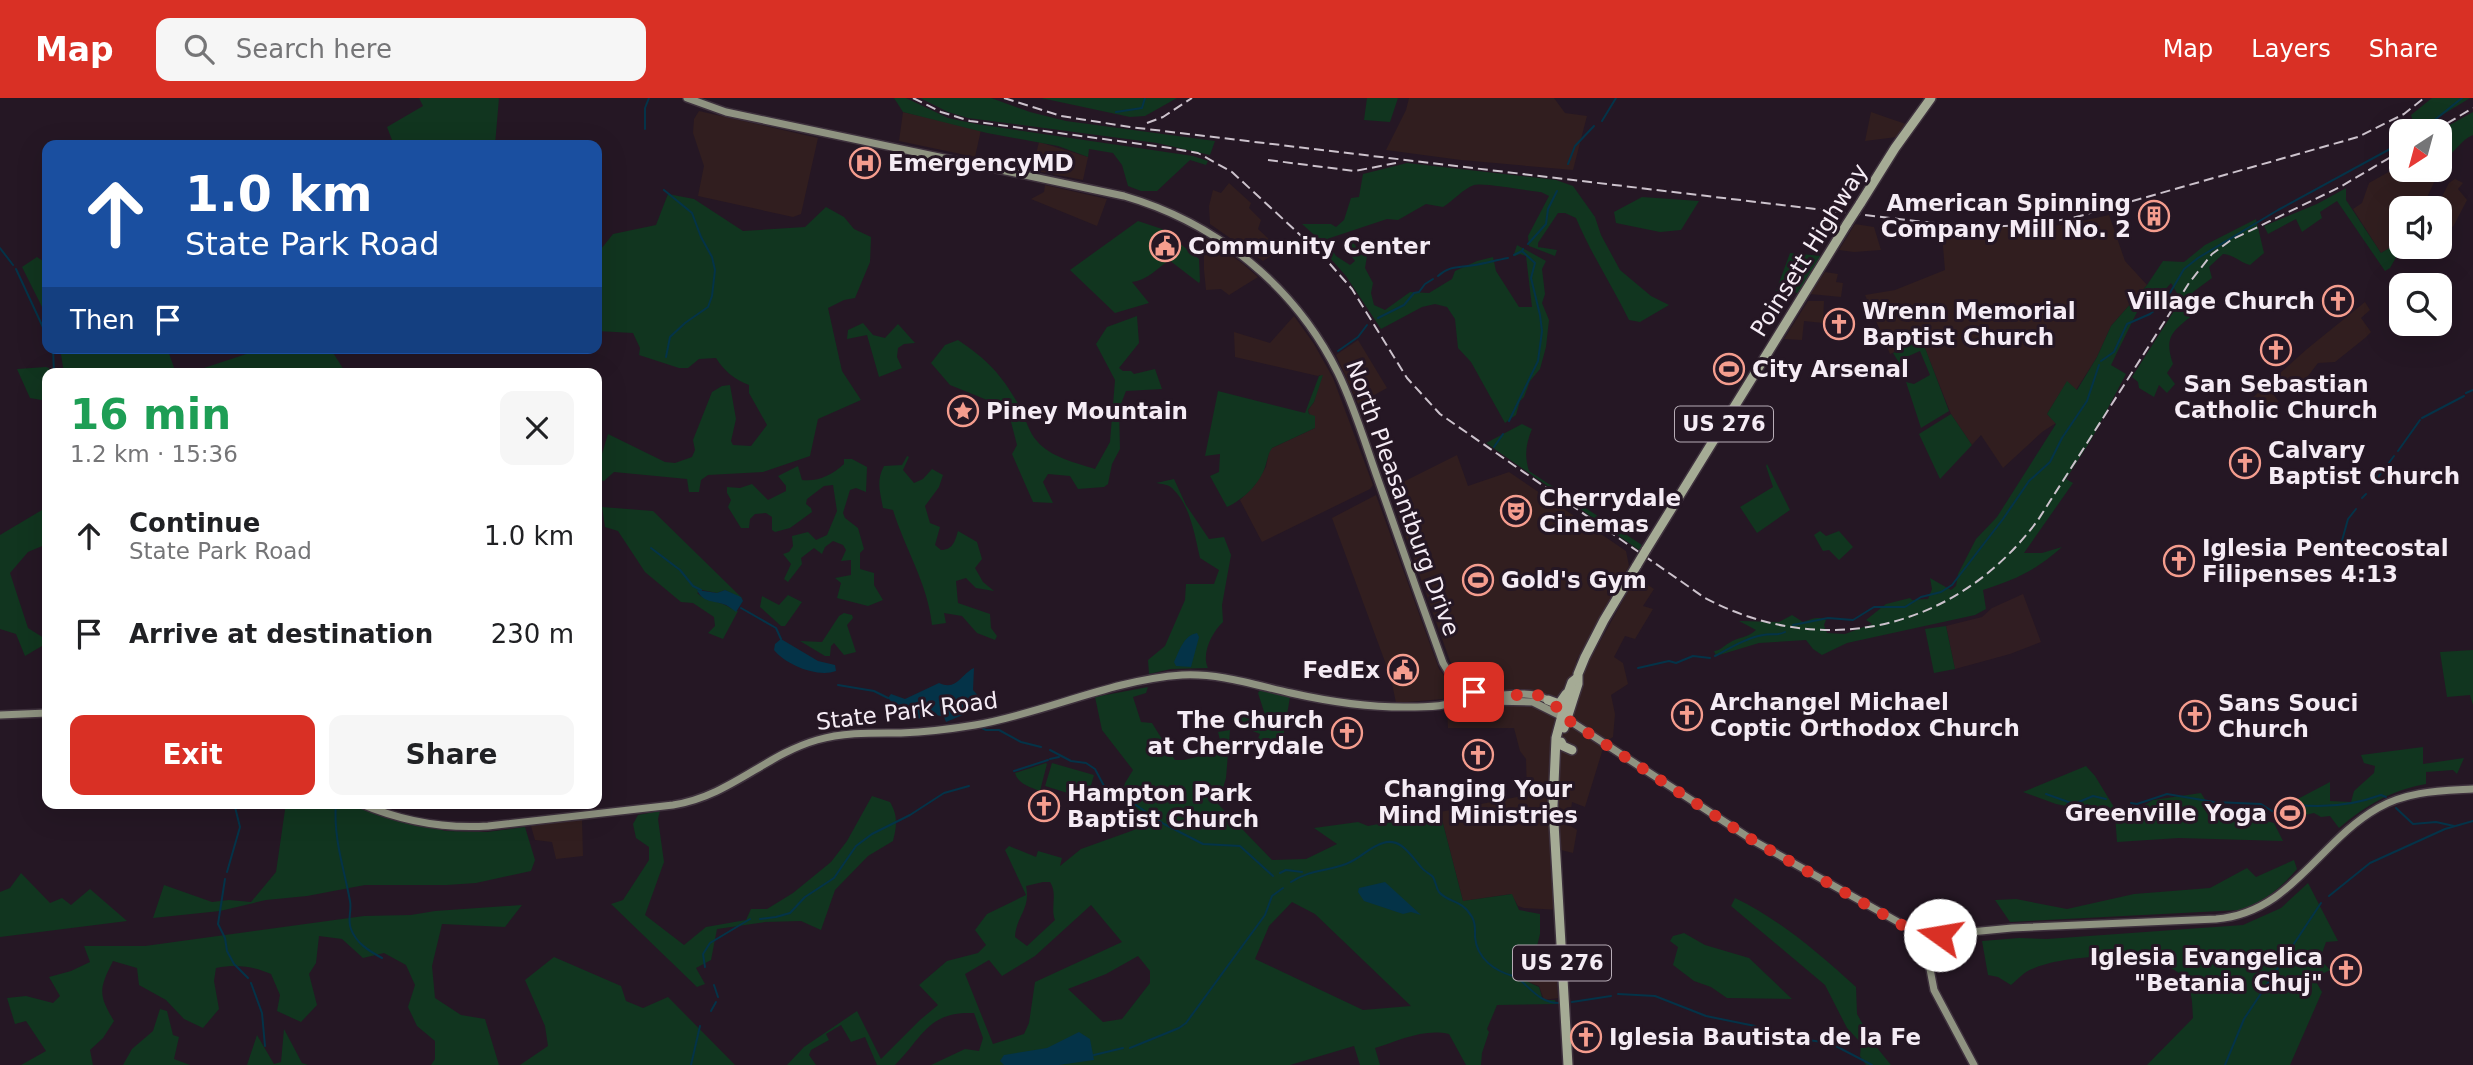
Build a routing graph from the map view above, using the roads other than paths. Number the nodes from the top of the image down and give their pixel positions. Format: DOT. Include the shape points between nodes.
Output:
graph roads {
  1 [pos="687,98"];
  2 [pos="1931,98"];
  3 [pos="1630,576"];
  4 [pos="1608,578"];
  5 [pos="1577,678"];
  6 [pos="1570,687"];
  7 [pos="1465,688"];
  8 [pos="1548,700"];
  9 [pos="42,713"];
  10 [pos="0,715"];
  11 [pos="1564,717"];
  12 [pos="1561,742"];
  13 [pos="1572,750"];
  14 [pos="1557,753"];
  15 [pos="2473,789"];
  16 [pos="377,809"];
  17 [pos="1929,936"];
  18 [pos="1568,1065"];
  19 [pos="1974,1065"];
  1 -- 7 [label="main road, North Pleasantburg Drive" via="726,112 1124,195 1189,221 1236,250 1286,296 1328,355 1359,427 1443,663"];
  2 -- 3 [label="highway, Poinsett Highway / US 276, bridge" via="1869,189"];
  3 -- 4 [label="highway" via="1617,583"];
  3 -- 5 [label="highway, Poinsett Highway / US 276"];
  5 -- 6 [label="highway, Poinsett Highway / US 276"];
  5 -- 11 [label="highway, Poinsett Highway / US 276"];
  6 -- 8 [label="highway" via="1560,703"];
  6 -- 11 [label="highway, Poinsett Highway / US 276"];
  7 -- 8 [label="main road" via="1486,696 1528,693"];
  7 -- 11 [label="main road" via="1481,700 1529,701"];
  7 -- 16 [label="main road, State Park Road" via="1446,704 1384,707 1221,677 1180,675 1112,687 976,725 819,739 713,794 673,805 463,827 412,821"];
  8 -- 11 [label="main road"];
  9 -- 10 [label="main road"];
  11 -- 12 [label="highway, Poinsett Highway / US 276"];
  11 -- 14 [label="highway, Poinsett Highway / US 276"];
  11 -- 17 [label="main road" via="1754,841 1901,925"];
  12 -- 13 [label="highway"];
  12 -- 14 [label="highway, Poinsett Highway / US 276"];
  14 -- 18 [label="highway, Poinsett Highway / US 276" via="1553,820"];
  15 -- 17 [label="main road" via="2411,795 2378,808 2274,899 2244,915"];
  17 -- 19 [label="main road" via="1934,990"];
}
